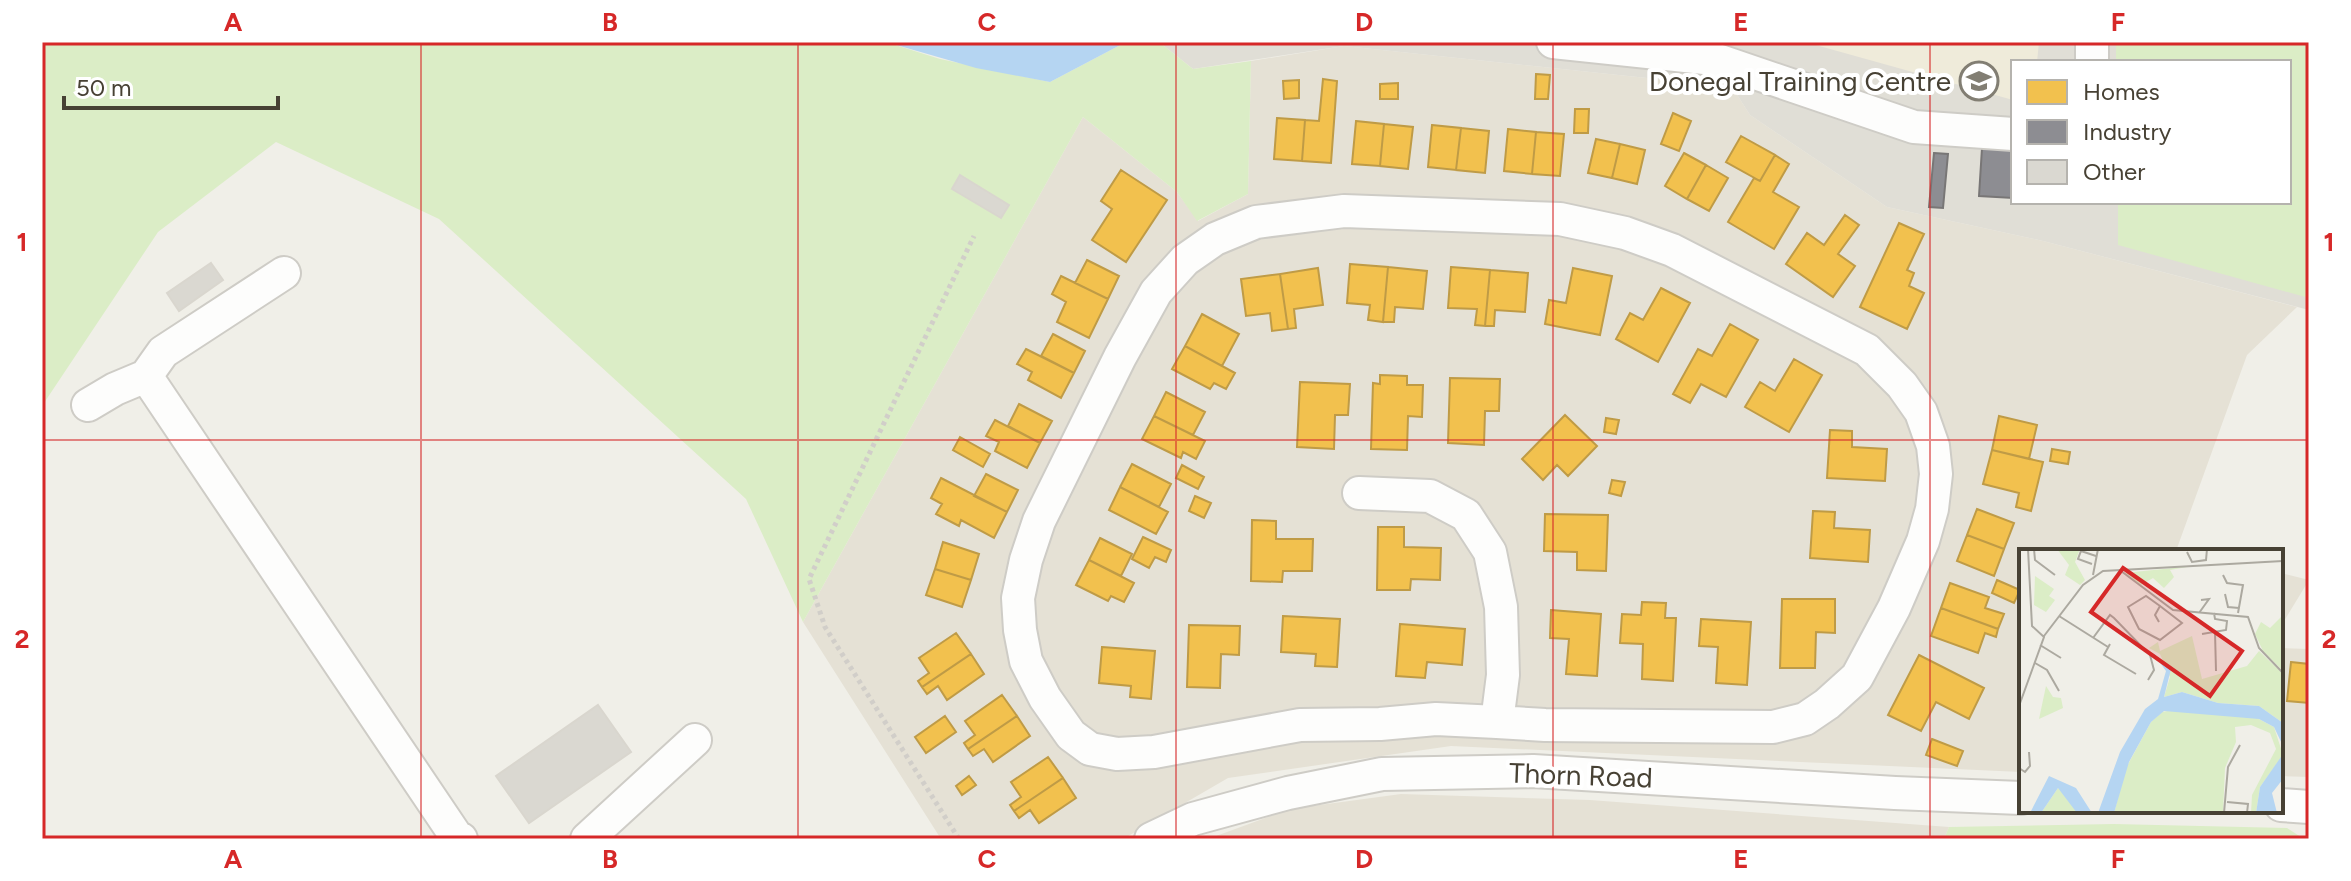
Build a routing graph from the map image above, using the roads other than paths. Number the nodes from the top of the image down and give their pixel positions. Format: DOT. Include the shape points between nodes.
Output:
graph roads {
  1 [pos="1553,42"];
  2 [pos="2011,134"];
  3 [pos="284,273"];
  4 [pos="146,376"];
  5 [pos="88,405"];
  6 [pos="1359,493"];
  7 [pos="1497,722"];
  8 [pos="1380,724"];
  9 [pos="695,740"];
  10 [pos="1382,774"];
  11 [pos="2019,798"];
  12 [pos="2283,805"];
  13 [pos="2309,807"];
  14 [pos="457,838"];
  15 [pos="587,839"];
  16 [pos="1151,839"];
  1 -- 2 [label="street" via="1714,59 1914,127"];
  3 -- 4 [label="street" via="163,352"];
  4 -- 5 [label="street"];
  4 -- 14 [label="street"];
  6 -- 7 [label="street" via="1430,496 1466,515 1490,552 1501,607 1503,675"];
  7 -- 8 [label="street" via="1436,719"];
  7 -- 8 [label="street" via="1773,727 1805,719 1827,704 1857,677 1894,608 1932,509 1933,446 1921,412 1902,385 1867,350 1672,250 1573,221 1344,211 1256,222 1215,239 1185,260 1156,292 1039,521 1018,598 1026,661 1071,735 1104,752 1154,752 1300,725"];
  8 -- 10 [label="street"];
  9 -- 15 [label="street"];
  10 -- 11 [label="street, Thorn Road" via="1533,771"];
  10 -- 16 [label="street, Thorn Road" via="1206,815"];
  12 -- 13 [label="street"];
}
